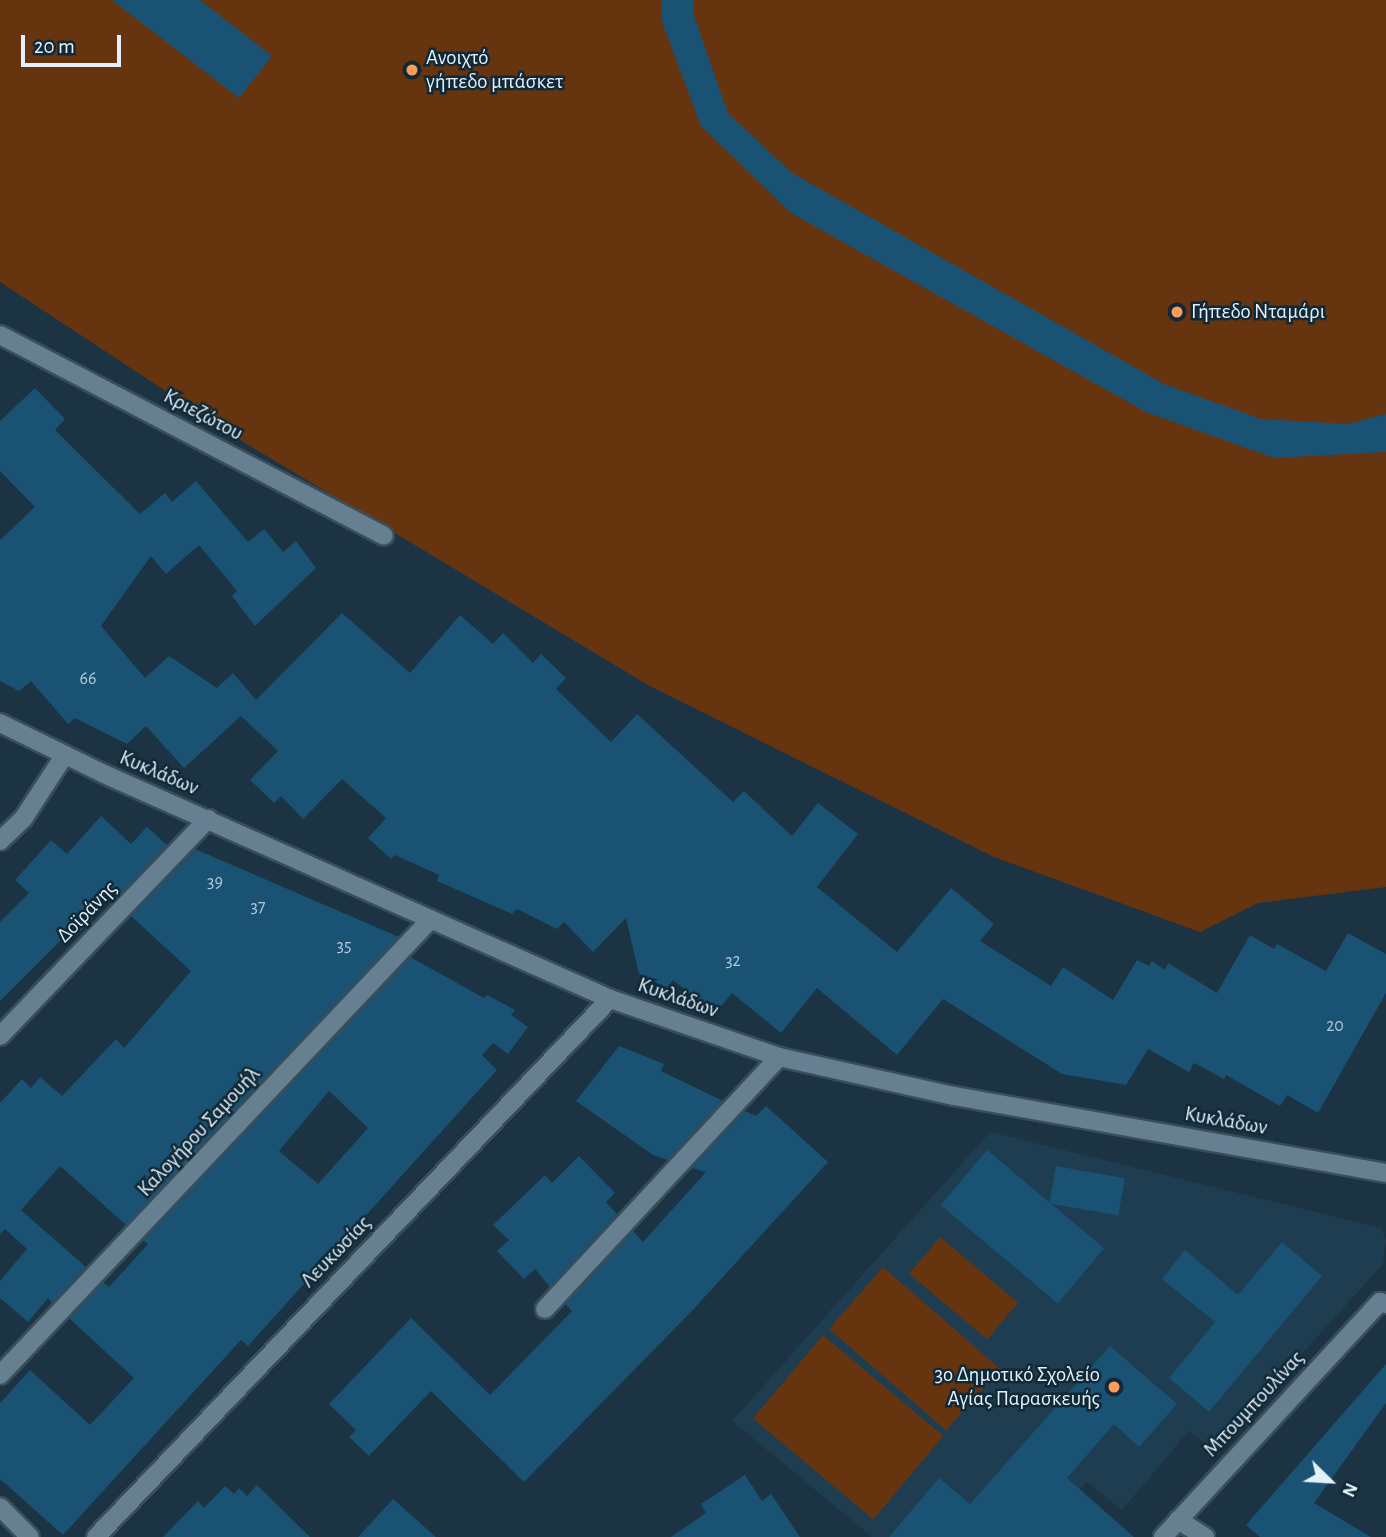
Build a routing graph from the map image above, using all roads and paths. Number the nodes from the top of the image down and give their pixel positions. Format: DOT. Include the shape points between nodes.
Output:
graph roads {
  1 [pos="0,335"];
  2 [pos="384,536"];
  3 [pos="0,723"];
  4 [pos="64,756"];
  5 [pos="208,819"];
  6 [pos="0,841"];
  7 [pos="431,919"];
  8 [pos="610,999"];
  9 [pos="0,1036"];
  10 [pos="779,1057"];
  11 [pos="1386,1173"];
  12 [pos="1383,1303"];
  13 [pos="545,1309"];
  14 [pos="0,1376"];
  15 [pos="0,1507"];
  16 [pos="1178,1520"];
  17 [pos="30,1537"];
  18 [pos="96,1537"];
  19 [pos="1163,1537"];
  20 [pos="1205,1537"];
  1 -- 2 [label="street, Κριεζώτου"];
  3 -- 4 [label="street, Κυκλάδων"];
  4 -- 5 [label="street, Κυκλάδων"];
  4 -- 6 [label="street" via="23,819"];
  5 -- 7 [label="street, Κυκλάδων"];
  5 -- 9 [label="street, Δοϊράνης"];
  7 -- 8 [label="street, Κυκλάδων"];
  7 -- 14 [label="street, Καλογήρου Σαμουήλ"];
  8 -- 10 [label="street, Κυκλάδων"];
  8 -- 18 [label="street, Λευκωσίας"];
  10 -- 11 [label="street, Κυκλάδων" via="954,1096"];
  10 -- 13 [label="street"];
  12 -- 16 [label="street, Μπουμπουλίνας"];
  15 -- 17 [label="street"];
  16 -- 19 [label="street, Μπουμπουλίνας"];
  16 -- 20 [label="street"];
}
